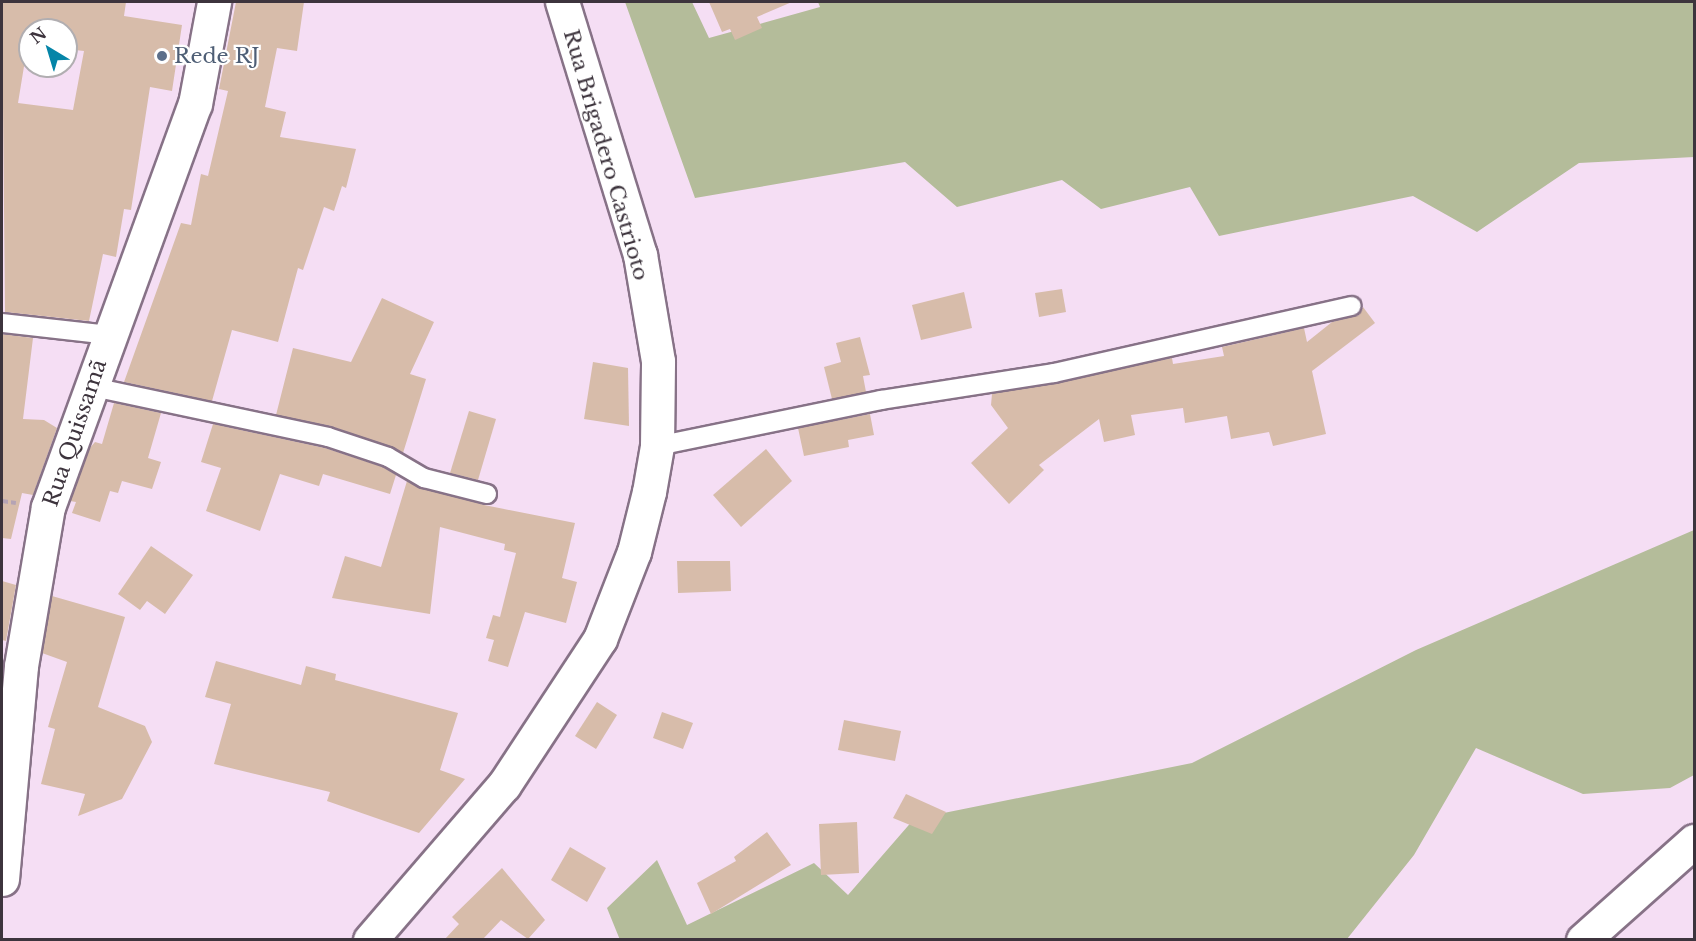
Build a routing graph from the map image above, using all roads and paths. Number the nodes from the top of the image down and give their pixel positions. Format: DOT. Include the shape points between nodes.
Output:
graph roads {
  1 [pos="214,2"];
  2 [pos="562,2"];
  3 [pos="1352,306"];
  4 [pos="2,323"];
  5 [pos="109,335"];
  6 [pos="93,387"];
  7 [pos="657,446"];
  8 [pos="487,494"];
  9 [pos="6,833"];
  10 [pos="1695,841"];
  11 [pos="2,879"];
  12 [pos="370,939"];
  13 [pos="1583,939"];
  1 -- 5 [label="street, Rua Quissamã" via="195,104"];
  2 -- 7 [label="street, Rua Brigadero Castrioto" via="640,255 658,361"];
  3 -- 7 [label="lane" via="1054,373 881,400"];
  4 -- 5 [label="lane"];
  5 -- 6 [label="street, Rua Quissamã"];
  6 -- 8 [label="lane" via="328,437 388,457 424,478"];
  6 -- 9 [label="street, Rua Quissamã" via="48,507 21,666"];
  7 -- 12 [label="street, Rua Brigadero Castrioto" via="634,552 600,639 504,785"];
  9 -- 11 [label="street, Rua Quissamã"];
  10 -- 13 [label="street"];
}
